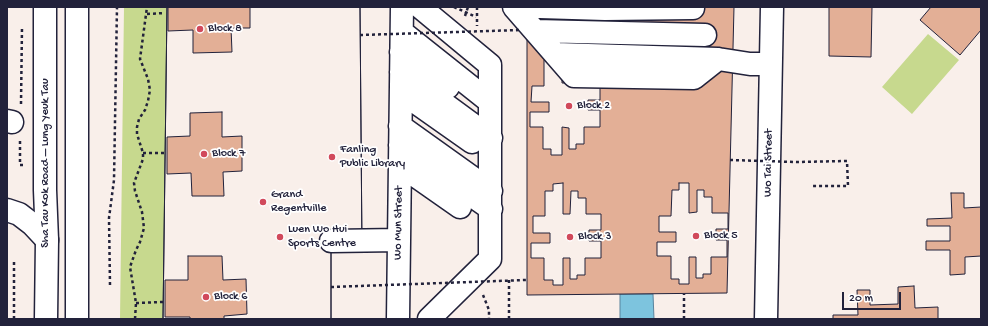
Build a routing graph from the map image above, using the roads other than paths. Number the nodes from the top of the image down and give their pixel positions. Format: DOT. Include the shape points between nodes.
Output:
graph roads {
  1 [pos="45,7"];
  2 [pos="77,7"];
  3 [pos="514,7"];
  4 [pos="540,7"];
  5 [pos="761,7"];
  6 [pos="772,7"];
  7 [pos="693,8"];
  8 [pos="528,31"];
  9 [pos="705,34"];
  10 [pos="404,39"];
  11 [pos="718,59"];
  12 [pos="760,64"];
  13 [pos="491,120"];
  14 [pos="400,145"];
  15 [pos="491,209"];
  16 [pos="7,210"];
  17 [pos="47,240"];
  18 [pos="331,240"];
  19 [pos="399,240"];
  20 [pos="46,319"];
  21 [pos="77,319"];
  22 [pos="398,319"];
  23 [pos="429,319"];
  24 [pos="756,319"];
  25 [pos="766,319"];
  1 -- 17 [label="street, Sha Tau Kok Road – Lung Yeuk Tau"];
  2 -- 21 [label="street"];
  3 -- 8 [label="street"];
  4 -- 7 [label="street"];
  5 -- 12 [label="street, Wo Tai Street"];
  6 -- 25 [label="street, Wo Tai Street"];
  7 -- 9 [label="street"];
  8 -- 9 [label="street"];
  8 -- 11 [label="street" via="555,54"];
  9 -- 11 [label="street"];
  10 -- 13 [label="street"];
  10 -- 13 [label="street"];
  10 -- 13 [label="street"];
  10 -- 14 [label="street, Wo Mun Street"];
  11 -- 12 [label="street"];
  12 -- 24 [label="street, Wo Tai Street"];
  13 -- 15 [label="street"];
  14 -- 15 [label="street"];
  14 -- 15 [label="street"];
  14 -- 19 [label="street, Wo Mun Street"];
  15 -- 23 [label="street" via="490,259"];
  16 -- 17 [label="street" via="19,214"];
  17 -- 20 [label="street, Sha Tau Kok Road – Lung Yeuk Tau"];
  18 -- 19 [label="street"];
  19 -- 22 [label="street, Wo Mun Street"];
}
